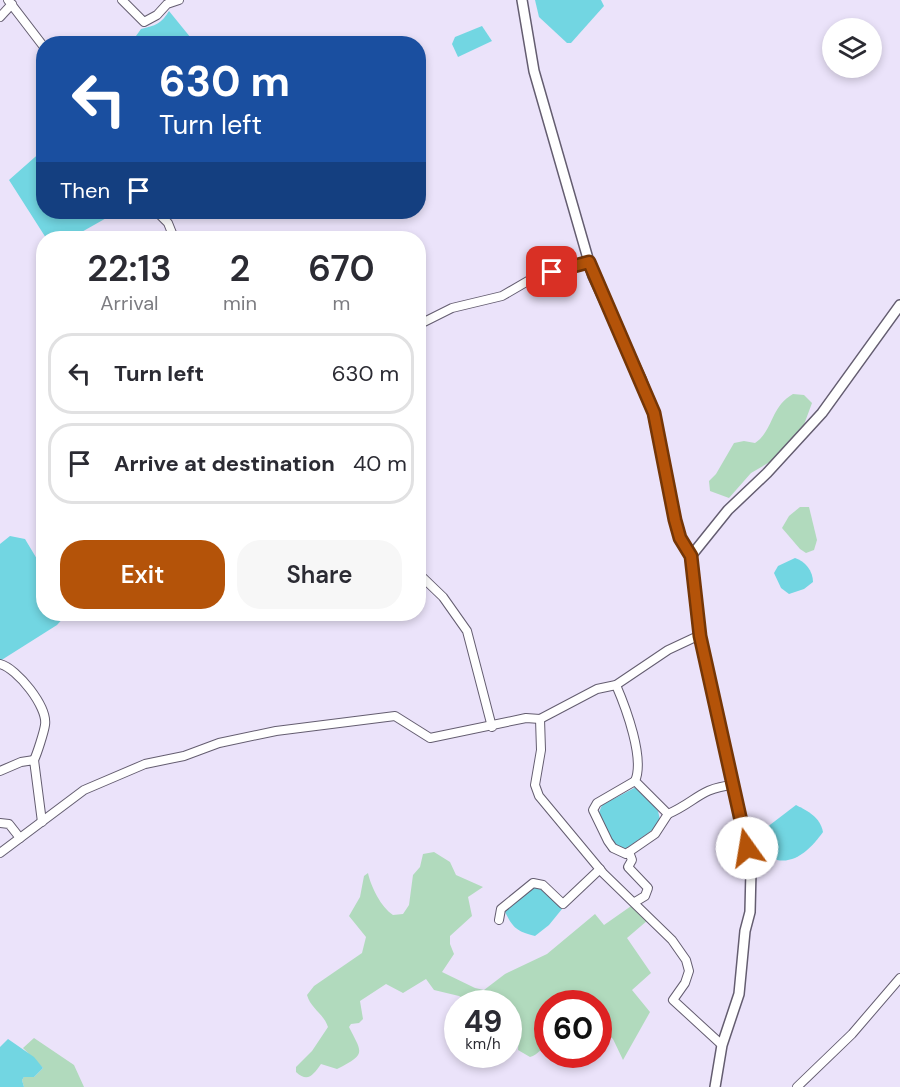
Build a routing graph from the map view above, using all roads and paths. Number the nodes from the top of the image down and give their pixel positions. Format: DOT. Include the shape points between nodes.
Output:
graph roads {
  1 [pos="122,0"];
  2 [pos="179,0"];
  3 [pos="522,0"];
  4 [pos="13,3"];
  5 [pos="0,17"];
  6 [pos="36,36"];
  7 [pos="589,262"];
  8 [pos="900,305"];
  9 [pos="426,321"];
  10 [pos="691,556"];
  11 [pos="426,581"];
  12 [pos="700,636"];
  13 [pos="0,664"];
  14 [pos="616,685"];
  15 [pos="540,719"];
  16 [pos="492,727"];
  17 [pos="34,760"];
  18 [pos="0,771"];
  19 [pos="635,781"];
  20 [pos="733,785"];
  21 [pos="669,814"];
  22 [pos="42,822"];
  23 [pos="0,823"];
  24 [pos="20,838"];
  25 [pos="629,852"];
  26 [pos="0,853"];
  27 [pos="600,869"];
  28 [pos="635,902"];
  29 [pos="499,920"];
  30 [pos="900,978"];
  31 [pos="722,1045"];
  32 [pos="715,1087"];
  33 [pos="797,1087"];
  1 -- 2 [label="street" via="144,22"];
  3 -- 7 [label="main road" via="534,71"];
  4 -- 5 [label="street"];
  4 -- 6 [label="street"];
  7 -- 9 [label="street" via="533,278 502,296 452,308"];
  7 -- 10 [label="main road" via="654,413 675,520"];
  8 -- 10 [label="main road" via="822,413 728,510"];
  10 -- 12 [label="main road"];
  11 -- 16 [label="street" via="467,631"];
  12 -- 14 [label="street" via="668,650"];
  12 -- 20 [label="main road"];
  13 -- 17 [label="street" via="20,674 43,715 45,725"];
  14 -- 15 [label="street" via="597,689"];
  14 -- 19 [label="street" via="638,754 640,771"];
  15 -- 16 [label="street" via="526,718"];
  15 -- 27 [label="street" via="541,750 535,785 538,796"];
  16 -- 22 [label="street" via="430,738 395,716 276,730 145,764 84,790"];
  17 -- 18 [label="street"];
  17 -- 22 [label="street"];
  19 -- 21 [label="street"];
  19 -- 25 [label="street" via="597,803 594,810 613,848"];
  20 -- 21 [label="street" via="707,790"];
  20 -- 31 [label="main road" via="751,870 750,912 739,994"];
  21 -- 25 [label="street" via="655,834"];
  22 -- 24 [label="street"];
  23 -- 24 [label="street" via="9,824"];
  24 -- 26 [label="street"];
  25 -- 28 [label="street" via="632,860 628,867 648,888 645,896"];
  27 -- 28 [label="street"];
  27 -- 29 [label="street" via="563,904 543,885 533,883 501,909"];
  28 -- 31 [label="street" via="672,940 688,966 689,976 673,1000"];
  30 -- 33 [label="street" via="852,1034"];
  31 -- 32 [label="main road"];
}
